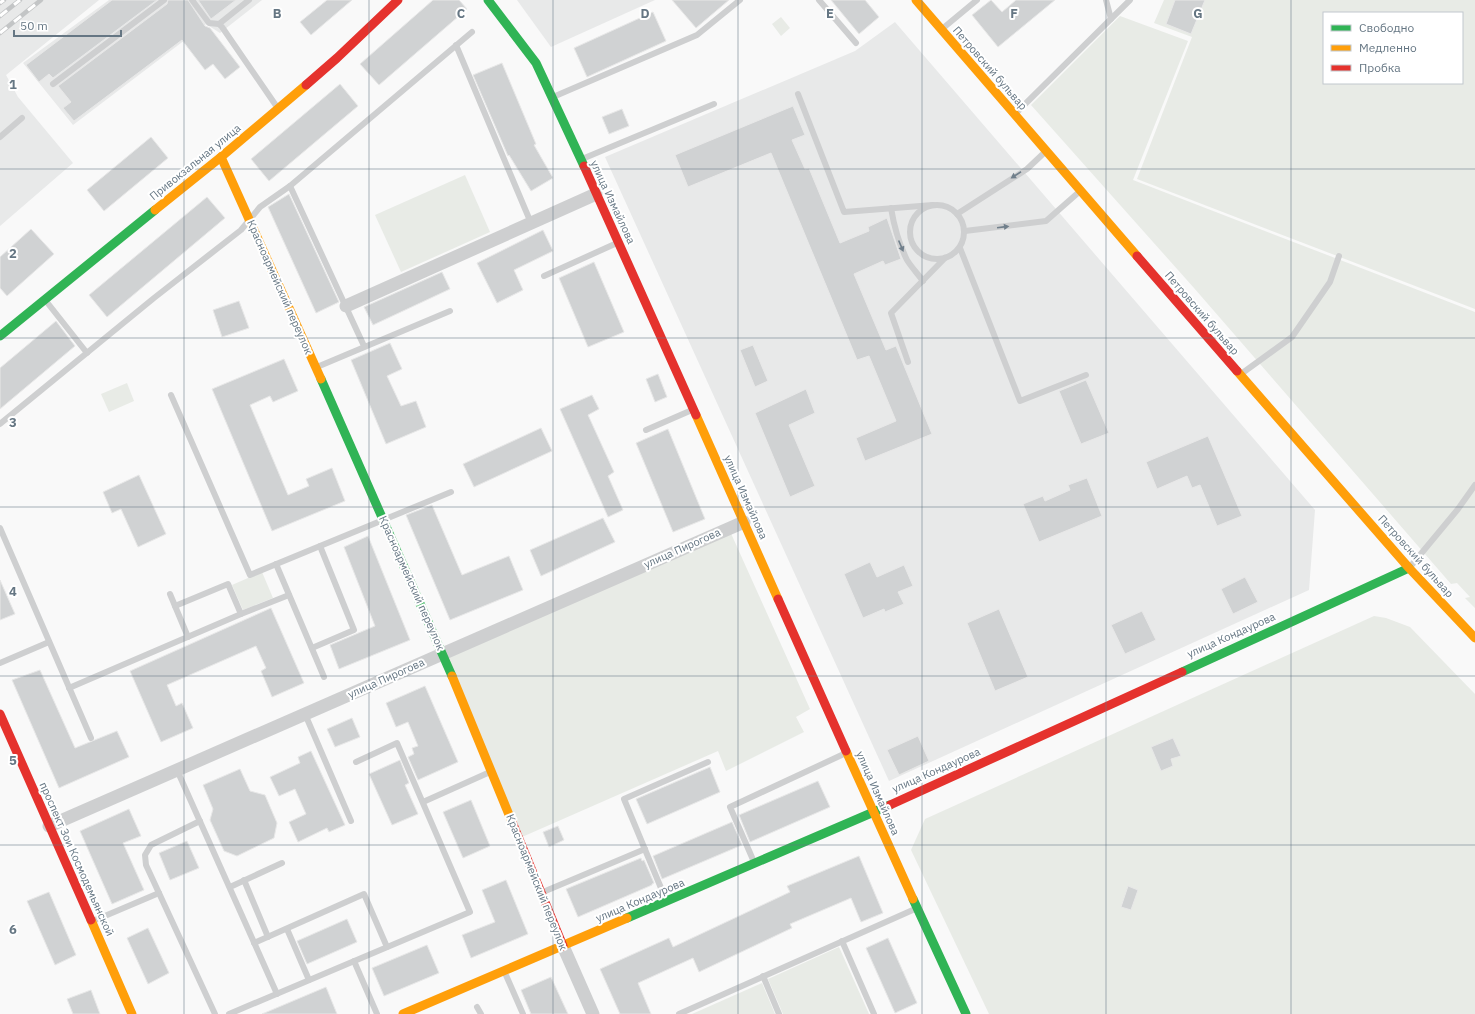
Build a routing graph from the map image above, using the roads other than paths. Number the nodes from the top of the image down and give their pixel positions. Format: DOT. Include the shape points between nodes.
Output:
graph roads {
  1 [pos="164,0"];
  2 [pos="192,0"];
  3 [pos="249,0"];
  4 [pos="398,0"];
  5 [pos="488,0"];
  6 [pos="740,0"];
  7 [pos="819,0"];
  8 [pos="916,0"];
  9 [pos="977,0"];
  10 [pos="1106,0"];
  11 [pos="1130,0"];
  12 [pos="1111,19"];
  13 [pos="218,24"];
  14 [pos="941,30"];
  15 [pos="472,32"];
  16 [pos="856,43"];
  17 [pos="456,45"];
  18 [pos="53,84"];
  19 [pos="798,94"];
  20 [pos="552,97"];
  21 [pos="714,104"];
  22 [pos="278,108"];
  23 [pos="1015,114"];
  24 [pos="22,118"];
  25 [pos="0,137"];
  26 [pos="1046,151"];
  27 [pos="220,157"];
  28 [pos="581,160"];
  29 [pos="290,186"];
  30 [pos="1081,190"];
  31 [pos="596,194"];
  32 [pos="933,205"];
  33 [pos="891,208"];
  34 [pos="957,214"];
  35 [pos="250,220"];
  36 [pos="531,223"];
  37 [pos="965,231"];
  38 [pos="619,242"];
  39 [pos="960,248"];
  40 [pos="1339,256"];
  41 [pos="946,258"];
  42 [pos="544,276"];
  43 [pos="923,281"];
  44 [pos="44,299"];
  45 [pos="346,306"];
  46 [pos="450,311"];
  47 [pos="0,336"];
  48 [pos="364,346"];
  49 [pos="87,353"];
  50 [pos="908,362"];
  51 [pos="316,367"];
  52 [pos="1086,375"];
  53 [pos="1240,375"];
  54 [pos="171,395"];
  55 [pos="694,409"];
  56 [pos="0,424"];
  57 [pos="646,430"];
  58 [pos="1475,485"];
  59 [pos="451,492"];
  60 [pos="384,520"];
  61 [pos="744,522"];
  62 [pos="0,528"];
  63 [pos="320,546"];
  64 [pos="276,564"];
  65 [pos="1409,568"];
  66 [pos="170,594"];
  67 [pos="289,595"];
  68 [pos="175,606"];
  69 [pos="241,614"];
  70 [pos="188,637"];
  71 [pos="1475,638"];
  72 [pos="49,642"];
  73 [pos="312,648"];
  74 [pos="443,653"];
  75 [pos="0,663"];
  76 [pos="324,677"];
  77 [pos="69,688"];
  78 [pos="0,714"];
  79 [pos="305,714"];
  80 [pos="91,738"];
  81 [pos="847,753"];
  82 [pos="356,762"];
  83 [pos="708,762"];
  84 [pos="177,770"];
  85 [pos="491,772"];
  86 [pos="423,802"];
  87 [pos="873,812"];
  88 [pos="200,821"];
  89 [pos="351,821"];
  90 [pos="49,826"];
  91 [pos="645,849"];
  92 [pos="282,863"];
  93 [pos="755,864"];
  94 [pos="244,880"];
  95 [pos="230,886"];
  96 [pos="541,892"];
  97 [pos="159,893"];
  98 [pos="667,901"];
  99 [pos="917,908"];
  100 [pos="92,922"];
  101 [pos="287,928"];
  102 [pos="268,937"];
  103 [pos="842,941"];
  104 [pos="254,943"];
  105 [pos="563,946"];
  106 [pos="387,947"];
  107 [pos="354,961"];
  108 [pos="504,972"];
  109 [pos="763,976"];
  110 [pos="309,980"];
  111 [pos="277,994"];
  112 [pos="477,1007"];
  113 [pos="132,1014"];
  114 [pos="214,1014"];
  115 [pos="229,1014"];
  116 [pos="377,1014"];
  117 [pos="403,1014"];
  118 [pos="480,1014"];
  119 [pos="523,1014"];
  120 [pos="593,1014"];
  121 [pos="679,1014"];
  122 [pos="779,1014"];
  123 [pos="874,1014"];
  124 [pos="966,1014"];
  1 -- 18 [label="lane"];
  2 -- 13 [label="lane" via="209,23"];
  3 -- 13 [label="lane"];
  4 -- 22 [label="street, Привокзальная улица" via="337,58"];
  5 -- 20 [label="street, улица Измайлова" via="536,63"];
  6 -- 20 [label="lane" via="697,35"];
  7 -- 16 [label="lane"];
  8 -- 14 [label="street, Петровский бульвар"];
  9 -- 14 [label="lane"];
  10 -- 12 [label="lane"];
  11 -- 12 [label="lane"];
  12 -- 23 [label="lane"];
  13 -- 22 [label="lane"];
  14 -- 23 [label="street, Петровский бульвар"];
  15 -- 17 [label="lane"];
  17 -- 29 [label="lane"];
  17 -- 36 [label="lane"];
  19 -- 33 [label="lane" via="844,212"];
  20 -- 28 [label="street, улица Измайлова"];
  21 -- 28 [label="lane"];
  22 -- 27 [label="street, Привокзальная улица"];
  23 -- 26 [label="street, Петровский бульвар"];
  24 -- 25 [label="lane"];
  26 -- 30 [label="street, Петровский бульвар"];
  26 -- 34 [label="lane, one-way" via="1027,169"];
  27 -- 35 [label="street, Красноармейский переулок"];
  27 -- 44 [label="street, Привокзальная улица"];
  28 -- 31 [label="street, улица Измайлова"];
  29 -- 35 [label="lane" via="260,207"];
  29 -- 45 [label="lane"];
  37 -- 30 [label="lane, one-way" via="1046,222"];
  30 -- 53 [label="street, Петровский бульвар"];
  31 -- 36 [label="street"];
  31 -- 38 [label="street, улица Измайлова"];
  32 -- 33 [label="lane"];
  32 -- 34 [label="lane" via="951,208"];
  32 -- 41 [label="lane" via="925,208 913,221 911,238 914,247 924,256"];
  33 -- 43 [label="lane, one-way" via="893,224 908,261"];
  34 -- 37 [label="lane"];
  35 -- 49 [label="lane" via="241,230"];
  35 -- 51 [label="street, Красноармейский переулок"];
  36 -- 45 [label="street"];
  37 -- 39 [label="lane"];
  38 -- 42 [label="lane"];
  38 -- 55 [label="street, улица Измайлова"];
  39 -- 41 [label="lane"];
  39 -- 52 [label="lane" via="1020,401"];
  40 -- 53 [label="lane" via="1330,282 1292,337"];
  41 -- 43 [label="lane"];
  43 -- 50 [label="lane" via="891,313"];
  44 -- 47 [label="street, Привокзальная улица"];
  44 -- 49 [label="lane"];
  45 -- 48 [label="lane"];
  46 -- 48 [label="lane"];
  48 -- 51 [label="lane"];
  49 -- 56 [label="lane"];
  51 -- 60 [label="street, Красноармейский переулок"];
  53 -- 65 [label="street, Петровский бульвар"];
  54 -- 64 [label="lane" via="250,575"];
  55 -- 57 [label="lane"];
  55 -- 61 [label="street, улица Измайлова"];
  58 -- 65 [label="lane"];
  59 -- 60 [label="lane"];
  60 -- 63 [label="lane"];
  60 -- 74 [label="street, Красноармейский переулок"];
  61 -- 74 [label="street, улица Пирогова"];
  61 -- 81 [label="street, улица Измайлова"];
  62 -- 72 [label="lane"];
  63 -- 64 [label="lane"];
  63 -- 73 [label="lane" via="354,630"];
  64 -- 67 [label="lane"];
  65 -- 71 [label="street, Петровский бульвар"];
  65 -- 87 [label="street, улица Кондаурова"];
  66 -- 68 [label="lane"];
  67 -- 69 [label="lane"];
  67 -- 73 [label="lane"];
  68 -- 69 [label="lane" via="228,584"];
  68 -- 70 [label="lane"];
  69 -- 70 [label="lane"];
  70 -- 77 [label="lane"];
  72 -- 75 [label="lane"];
  72 -- 77 [label="lane"];
  73 -- 76 [label="lane"];
  74 -- 79 [label="street, улица Пирогова"];
  74 -- 85 [label="street, Красноармейский переулок"];
  77 -- 80 [label="lane"];
  78 -- 90 [label="street, проспект Зои Космодемьянской"];
  79 -- 84 [label="street, улица Пирогова"];
  79 -- 89 [label="lane"];
  81 -- 87 [label="street, улица Измайлова"];
  81 -- 93 [label="lane" via="730,807"];
  82 -- 86 [label="lane" via="397,743"];
  83 -- 91 [label="lane" via="624,799"];
  84 -- 88 [label="lane"];
  84 -- 90 [label="street, улица Пирогова"];
  85 -- 86 [label="lane"];
  85 -- 96 [label="street, Красноармейский переулок"];
  86 -- 106 [label="lane" via="470,912"];
  87 -- 93 [label="street, улица Кондаурова"];
  87 -- 99 [label="street, улица Измайлова"];
  88 -- 95 [label="lane"];
  88 -- 97 [label="lane" via="151,844 145,855 146,865"];
  90 -- 100 [label="street, проспект Зои Космодемьянской"];
  91 -- 96 [label="lane"];
  91 -- 98 [label="lane"];
  92 -- 94 [label="lane"];
  93 -- 98 [label="street, улица Кондаурова"];
  94 -- 95 [label="lane"];
  94 -- 102 [label="lane"];
  95 -- 104 [label="lane"];
  96 -- 105 [label="street, Красноармейский переулок"];
  97 -- 100 [label="lane"];
  97 -- 114 [label="lane"];
  98 -- 105 [label="street, улица Кондаурова"];
  99 -- 103 [label="lane"];
  99 -- 124 [label="street, улица Измайлова"];
  100 -- 113 [label="street, проспект Зои Космодемьянской"];
  101 -- 102 [label="lane"];
  101 -- 106 [label="lane" via="364,894"];
  101 -- 110 [label="lane"];
  102 -- 104 [label="lane"];
  103 -- 109 [label="lane"];
  103 -- 123 [label="lane"];
  104 -- 111 [label="lane"];
  105 -- 108 [label="street, улица Кондаурова"];
  105 -- 120 [label="street, Красноармейский переулок"];
  106 -- 107 [label="lane"];
  107 -- 110 [label="lane"];
  107 -- 116 [label="lane"];
  108 -- 117 [label="street, улица Кондаурова"];
  108 -- 119 [label="lane"];
  109 -- 121 [label="lane"];
  109 -- 122 [label="lane"];
  110 -- 111 [label="lane"];
  111 -- 115 [label="lane"];
  112 -- 118 [label="lane"];
}
